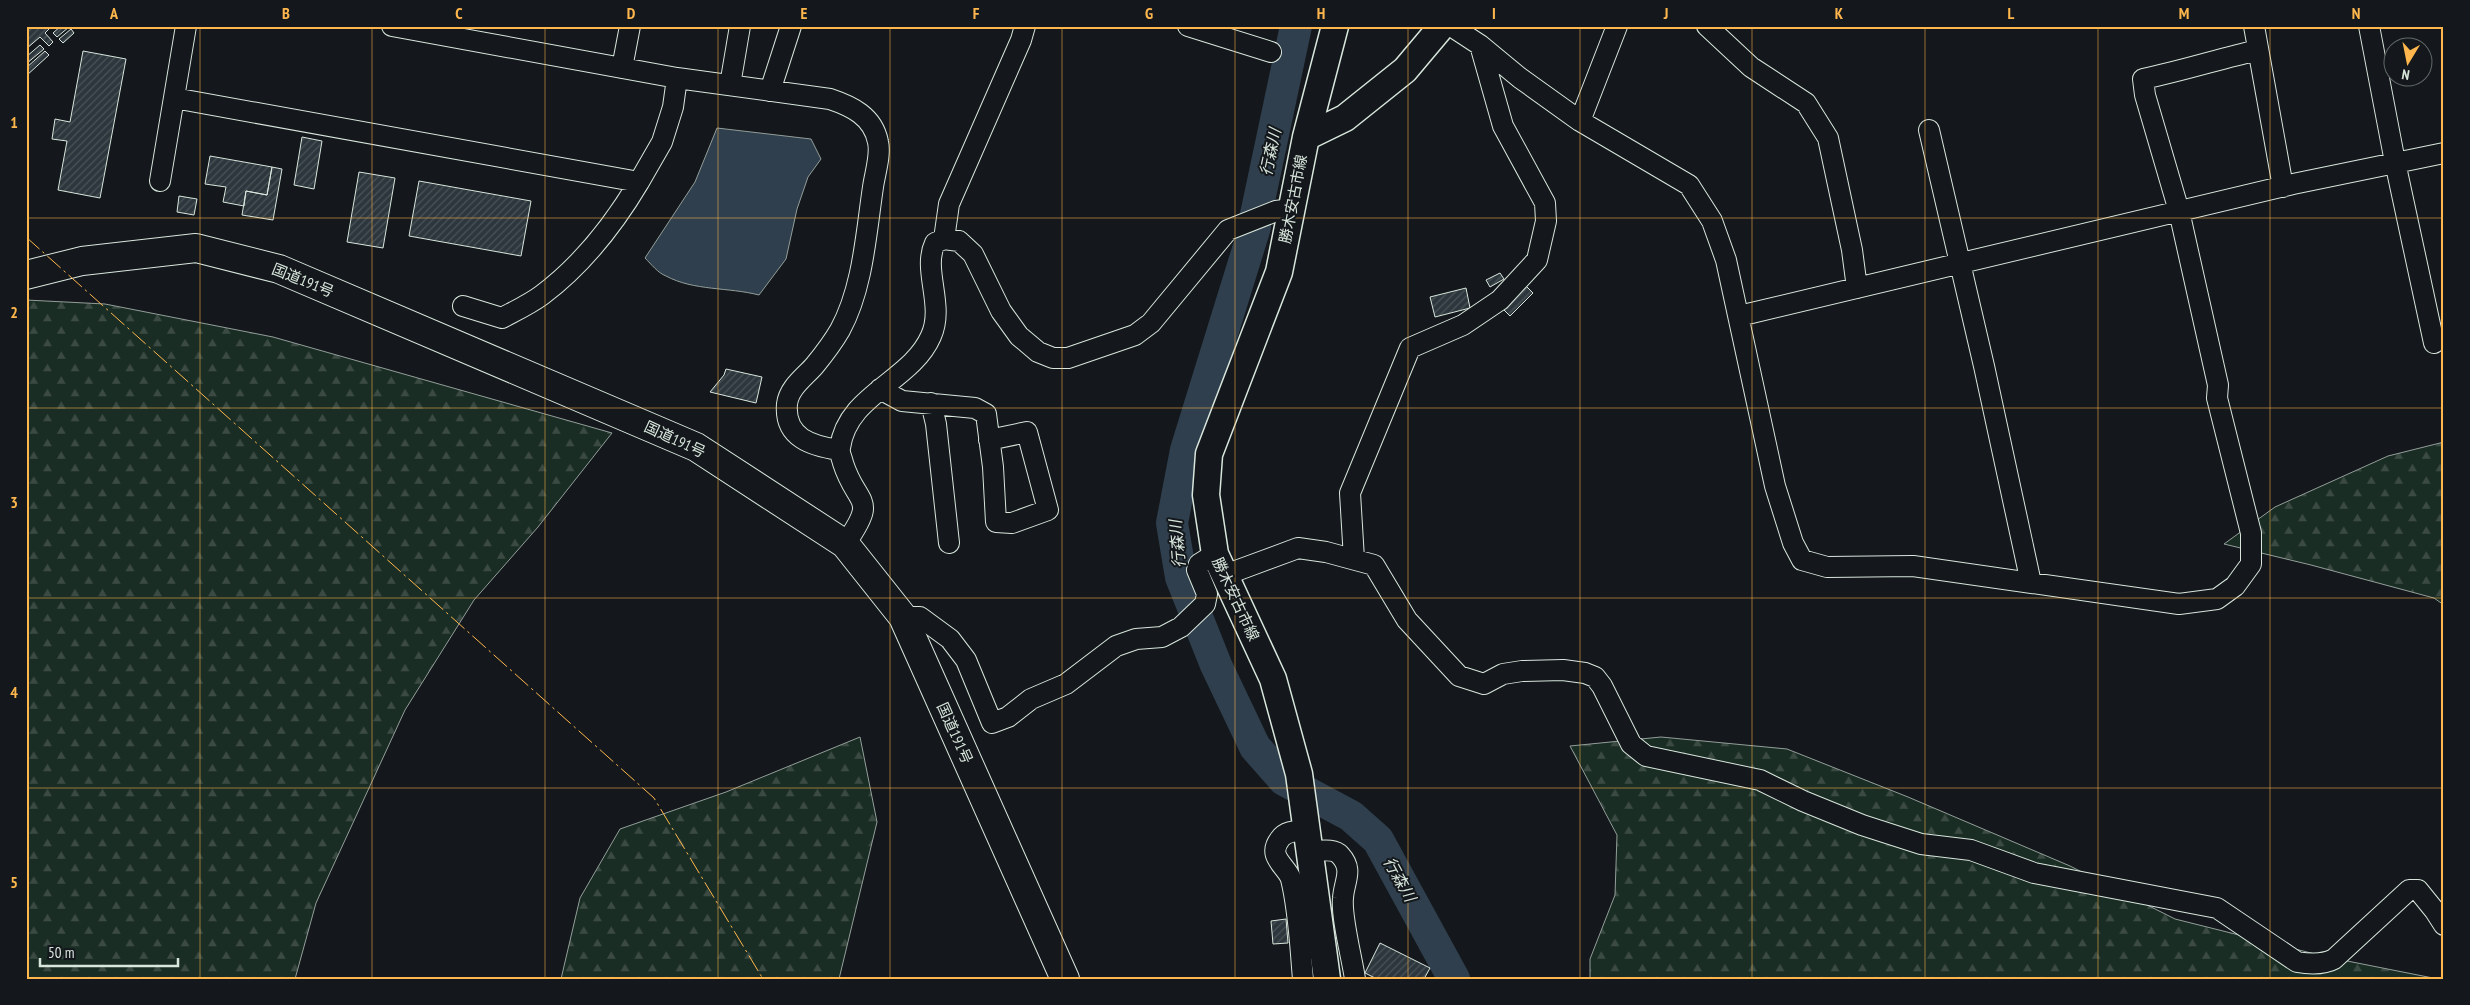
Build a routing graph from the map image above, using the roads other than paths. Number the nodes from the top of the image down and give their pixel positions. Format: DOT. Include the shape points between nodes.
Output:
graph roads {
  1 [pos="186,26"];
  2 [pos="392,26"];
  3 [pos="630,26"];
  4 [pos="740,26"];
  5 [pos="791,26"];
  6 [pos="1025,26"];
  7 [pos="1188,26"];
  8 [pos="1335,26"];
  9 [pos="1442,26"];
  10 [pos="1451,26"];
  11 [pos="1617,26"];
  12 [pos="1706,26"];
  13 [pos="2254,26"];
  14 [pos="2369,26"];
  15 [pos="1480,45"];
  16 [pos="2258,50"];
  17 [pos="1271,52"];
  18 [pos="622,68"];
  19 [pos="677,78"];
  20 [pos="730,85"];
  21 [pos="770,91"];
  22 [pos="174,98"];
  23 [pos="1580,121"];
  24 [pos="1928,130"];
  25 [pos="1306,137"];
  26 [pos="2444,153"];
  27 [pos="2395,162"];
  28 [pos="160,181"];
  29 [pos="639,182"];
  30 [pos="2282,187"];
  31 [pos="1292,209"];
  32 [pos="2179,211"];
  33 [pos="944,239"];
  34 [pos="1959,262"];
  35 [pos="26,275"];
  36 [pos="1857,288"];
  37 [pos="463,306"];
  38 [pos="1739,316"];
  39 [pos="2434,343"];
  40 [pos="880,389"];
  41 [pos="931,403"];
  42 [pos="990,440"];
  43 [pos="839,450"];
  44 [pos="949,543"];
  45 [pos="845,544"];
  46 [pos="1354,559"];
  47 [pos="1220,565"];
  48 [pos="2031,583"];
  49 [pos="903,617"];
  50 [pos="1309,835"];
  51 [pos="2444,925"];
  52 [pos="1065,979"];
  53 [pos="1304,979"];
  54 [pos="1327,979"];
  55 [pos="1355,979"];
  1 -- 22 [label="street"];
  2 -- 18 [label="street"];
  3 -- 18 [label="street"];
  4 -- 20 [label="street"];
  5 -- 21 [label="street"];
  6 -- 33 [label="street" via="949,204"];
  7 -- 17 [label="street"];
  8 -- 25 [label="main road, 勝木安古市線"];
  9 -- 25 [label="main road, 勝木安古市線" via="1405,70 1345,118"];
  10 -- 15 [label="street"];
  11 -- 23 [label="street"];
  12 -- 36 [label="street" via="1752,67 1806,103 1828,138"];
  13 -- 16 [label="street"];
  14 -- 27 [label="street"];
  15 -- 23 [label="street"];
  15 -- 46 [label="street" via="1503,126 1544,203 1546,221 1537,260 1500,300 1463,325 1410,348 1350,493"];
  16 -- 30 [label="street"];
  16 -- 32 [label="street" via="2143,79"];
  18 -- 19 [label="street"];
  19 -- 20 [label="street"];
  19 -- 29 [label="street" via="673,108 662,142"];
  20 -- 21 [label="street"];
  21 -- 43 [label="street" via="830,99 851,106 868,120 878,142 856,290 840,330 794,388 787,402 788,420 798,437 817,447"];
  22 -- 28 [label="street"];
  22 -- 29 [label="street"];
  23 -- 38 [label="street" via="1689,185 1712,221 1726,260"];
  24 -- 34 [label="street"];
  25 -- 31 [label="main road, 勝木安古市線"];
  26 -- 27 [label="street"];
  27 -- 30 [label="street"];
  27 -- 39 [label="street"];
  29 -- 37 [label="street" via="618,216 582,259 542,296 502,318"];
  30 -- 32 [label="street"];
  31 -- 33 [label="street" via="1276,211 1228,230 1151,323 1134,335 1068,358 1053,358 1038,352 1019,336 1001,311 973,254 958,241"];
  31 -- 47 [label="main road, 勝木安古市線" via="1280,272 1209,454 1206,495"];
  32 -- 34 [label="street"];
  32 -- 48 [label="street" via="2218,385 2217,398 2251,533 2250,564 2235,586 2217,599 2179,604"];
  33 -- 40 [label="street" via="935,243 930,253 937,309 931,335 917,359"];
  34 -- 36 [label="street"];
  34 -- 48 [label="street"];
  35 -- 45 [label="highway, 国道191号" via="82,261 196,248 279,269 696,447"];
  36 -- 38 [label="street"];
  38 -- 48 [label="street" via="1775,486 1793,543 1802,560 1827,566 1913,566"];
  40 -- 41 [label="street" via="902,401"];
  40 -- 43 [label="street" via="863,402 846,427"];
  41 -- 42 [label="street" via="975,408 986,414"];
  41 -- 44 [label="street"];
  42 -- 42 [label="street" via="1027,432 1048,510 1012,523 996,522"];
  43 -- 45 [label="street" via="861,496 864,510 862,520"];
  45 -- 49 [label="highway, 国道191号"];
  46 -- 47 [label="street" via="1298,548"];
  46 -- 51 [label="street" via="1374,565 1407,620 1459,676 1484,684 1503,674 1522,671 1563,670 1595,677 1631,744 1646,756 1760,780 1862,825 1921,844 1971,850 2034,873 2217,908 2297,962 2309,964 2334,959 2409,890 2418,890"];
  47 -- 49 [label="street" via="1199,564 1197,570 1207,594 1206,604 1180,627 1162,637 1136,639 1116,646 1066,684 1031,699 1008,717 992,723 966,660 950,638 920,617"];
  47 -- 50 [label="main road, 勝木安古市線" via="1273,679 1299,774"];
  49 -- 52 [label="highway, 国道191号"];
  50 -- 53 [label="street" via="1288,832 1279,839 1276,850 1277,860 1290,876"];
  50 -- 54 [label="main road, 勝木安古市線"];
  50 -- 55 [label="street" via="1339,853 1346,863 1349,874 1342,900"];
}
